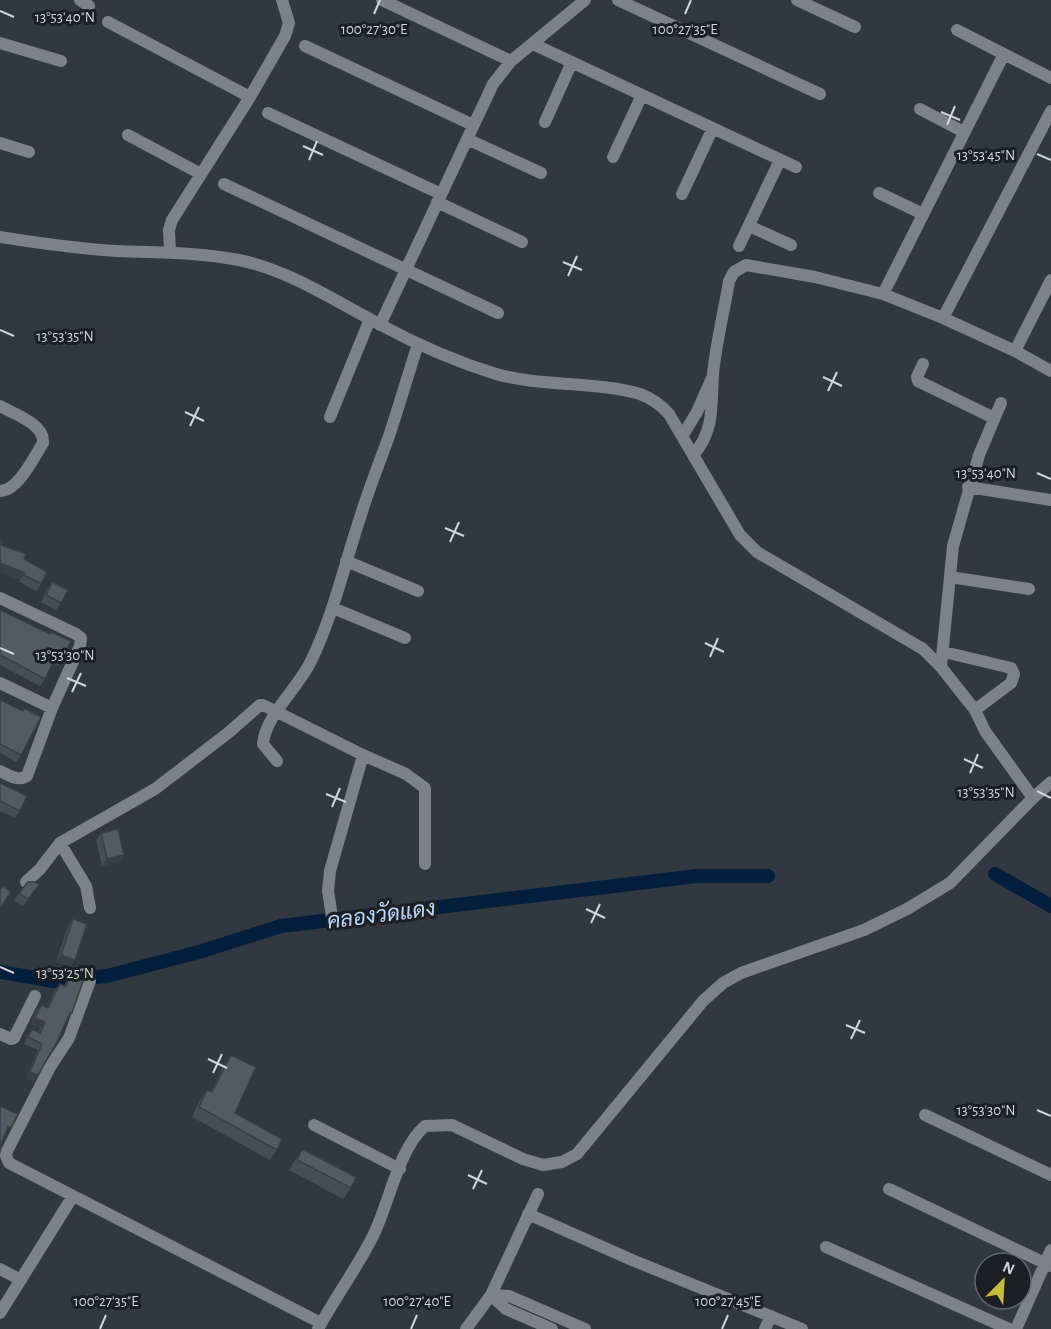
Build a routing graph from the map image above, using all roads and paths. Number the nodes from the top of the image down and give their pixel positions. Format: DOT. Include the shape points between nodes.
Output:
graph roads {
  1 [pos="282,0"];
  2 [pos="382,0"];
  3 [pos="618,0"];
  4 [pos="797,0"];
  5 [pos="578,1"];
  6 [pos="108,22"];
  7 [pos="855,27"];
  8 [pos="957,30"];
  9 [pos="0,43"];
  10 [pos="533,44"];
  11 [pos="305,46"];
  12 [pos="1004,54"];
  13 [pos="61,61"];
  14 [pos="511,62"];
  15 [pos="572,62"];
  16 [pos="1051,78"];
  17 [pos="820,94"];
  18 [pos="642,95"];
  19 [pos="250,97"];
  20 [pos="920,109"];
  21 [pos="1051,111"];
  22 [pos="268,113"];
  23 [pos="545,122"];
  24 [pos="473,125"];
  25 [pos="713,128"];
  26 [pos="964,132"];
  27 [pos="128,135"];
  28 [pos="467,139"];
  29 [pos="0,143"];
  30 [pos="29,152"];
  31 [pos="613,157"];
  32 [pos="780,159"];
  33 [pos="796,167"];
  34 [pos="541,173"];
  35 [pos="201,174"];
  36 [pos="224,184"];
  37 [pos="879,193"];
  38 [pos="682,194"];
  39 [pos="439,198"];
  40 [pos="923,214"];
  41 [pos="749,226"];
  42 [pos="0,237"];
  43 [pos="522,242"];
  44 [pos="791,245"];
  45 [pos="739,246"];
  46 [pos="170,252"];
  47 [pos="406,269"];
  48 [pos="1051,280"];
  49 [pos="883,294"];
  50 [pos="498,313"];
  51 [pos="944,318"];
  52 [pos="375,322"];
  53 [pos="418,344"];
  54 [pos="1016,351"];
  55 [pos="923,364"];
  56 [pos="1051,371"];
  57 [pos="713,374"];
  58 [pos="1001,403"];
  59 [pos="0,406"];
  60 [pos="330,417"];
  61 [pos="994,418"];
  62 [pos="683,435"];
  63 [pos="694,454"];
  64 [pos="968,487"];
  65 [pos="0,491"];
  66 [pos="1051,500"];
  67 [pos="346,561"];
  68 [pos="950,577"];
  69 [pos="1029,589"];
  70 [pos="418,591"];
  71 [pos="0,598"];
  72 [pos="333,608"];
  73 [pos="405,638"];
  74 [pos="944,652"];
  75 [pos="941,667"];
  76 [pos="0,683"];
  77 [pos="52,708"];
  78 [pos="975,710"];
  79 [pos="277,712"];
  80 [pos="363,755"];
  81 [pos="277,761"];
  82 [pos="0,771"];
  83 [pos="1051,782"];
  84 [pos="1033,798"];
  85 [pos="60,843"];
  86 [pos="426,864"];
  87 [pos="26,882"];
  88 [pos="90,908"];
  89 [pos="332,917"];
  90 [pos="90,981"];
  91 [pos="35,996"];
  92 [pos="0,1034"];
  93 [pos="925,1115"];
  94 [pos="315,1125"];
  95 [pos="400,1169"];
  96 [pos="1051,1175"];
  97 [pos="889,1189"];
  98 [pos="538,1194"];
  99 [pos="73,1196"];
  100 [pos="528,1214"];
  101 [pos="826,1247"];
  102 [pos="1051,1250"];
  103 [pos="1048,1265"];
  104 [pos="0,1269"];
  105 [pos="21,1280"];
  106 [pos="491,1295"];
  107 [pos="0,1313"];
  108 [pos="771,1316"];
  109 [pos="319,1326"];
  110 [pos="466,1329"];
  111 [pos="552,1329"];
  112 [pos="585,1329"];
  113 [pos="765,1329"];
  114 [pos="802,1329"];
  115 [pos="1009,1329"];
  116 [pos="1016,1329"];
  1 -- 19 [label="street" via="289,23 285,36"];
  2 -- 14 [label="street"];
  3 -- 17 [label="street"];
  4 -- 7 [label="street"];
  5 -- 10 [label="street"];
  6 -- 19 [label="street"];
  8 -- 12 [label="street"];
  9 -- 13 [label="street"];
  10 -- 14 [label="street"];
  10 -- 15 [label="street"];
  11 -- 24 [label="street"];
  12 -- 16 [label="street"];
  12 -- 26 [label="street"];
  14 -- 24 [label="street" via="493,84"];
  15 -- 18 [label="street"];
  15 -- 23 [label="street"];
  18 -- 25 [label="street"];
  18 -- 31 [label="street"];
  19 -- 35 [label="street"];
  20 -- 26 [label="street"];
  21 -- 51 [label="street"];
  22 -- 39 [label="street"];
  24 -- 28 [label="street"];
  25 -- 32 [label="street"];
  25 -- 38 [label="street"];
  26 -- 40 [label="street"];
  27 -- 35 [label="street"];
  28 -- 34 [label="street"];
  28 -- 39 [label="street"];
  29 -- 30 [label="street"];
  32 -- 33 [label="street"];
  32 -- 41 [label="street"];
  35 -- 46 [label="street" via="170,225"];
  36 -- 47 [label="street"];
  37 -- 40 [label="street"];
  39 -- 43 [label="street"];
  39 -- 47 [label="street"];
  40 -- 49 [label="street"];
  41 -- 44 [label="street"];
  41 -- 45 [label="street"];
  42 -- 46 [label="street" via="58,247"];
  46 -- 52 [label="street" via="239,260 272,269"];
  47 -- 50 [label="street"];
  47 -- 52 [label="street"];
  48 -- 54 [label="street"];
  49 -- 51 [label="street"];
  49 -- 57 [label="street" via="746,265 734,272 729,281"];
  51 -- 54 [label="street"];
  52 -- 53 [label="street"];
  52 -- 60 [label="street"];
  53 -- 62 [label="street" via="496,374 640,394 662,406"];
  53 -- 67 [label="street"];
  54 -- 56 [label="street"];
  55 -- 61 [label="street" via="918,381"];
  57 -- 62 [label="street"];
  57 -- 63 [label="street" via="713,403 705,441"];
  58 -- 61 [label="street"];
  59 -- 65 [label="street" via="33,424 44,435 43,443 16,484"];
  61 -- 64 [label="street"];
  62 -- 63 [label="street"];
  63 -- 75 [label="street" via="740,535 757,552 922,649"];
  64 -- 66 [label="street"];
  64 -- 68 [label="street" via="953,546"];
  67 -- 70 [label="street"];
  67 -- 72 [label="street"];
  68 -- 69 [label="street"];
  68 -- 74 [label="street"];
  71 -- 77 [label="street" via="81,638"];
  72 -- 73 [label="street"];
  72 -- 79 [label="street" via="306,673"];
  74 -- 75 [label="street"];
  74 -- 78 [label="street" via="1011,668 1011,683"];
  75 -- 78 [label="street"];
  76 -- 77 [label="street"];
  77 -- 82 [label="street" via="27,776 16,779"];
  78 -- 84 [label="street"];
  79 -- 80 [label="street"];
  79 -- 81 [label="street" via="263,744"];
  79 -- 85 [label="street" via="260,705 155,789"];
  80 -- 86 [label="street" via="406,774 425,788"];
  80 -- 89 [label="street" via="330,872"];
  83 -- 84 [label="street"];
  84 -- 95 [label="street" via="950,883 907,909 864,930 741,972 723,983 696,1009 578,1154 543,1165 452,1125 440,1124 425,1126 416,1134"];
  85 -- 87 [label="street"];
  85 -- 88 [label="street" via="86,886"];
  90 -- 99 [label="street" via="69,1038 50,1067 6,1156 9,1163"];
  91 -- 92 [label="street" via="14,1038"];
  93 -- 96 [label="street"];
  94 -- 95 [label="street"];
  95 -- 109 [label="street" via="373,1236"];
  97 -- 103 [label="street"];
  98 -- 100 [label="street"];
  99 -- 105 [label="street"];
  99 -- 109 [label="street"];
  100 -- 106 [label="street"];
  100 -- 108 [label="street"];
  101 -- 115 [label="street"];
  102 -- 103 [label="street"];
  103 -- 116 [label="street"];
  104 -- 105 [label="street"];
  105 -- 107 [label="street"];
  106 -- 110 [label="street"];
  106 -- 111 [label="street" via="506,1309"];
  106 -- 112 [label="street" via="509,1296"];
  108 -- 113 [label="street"];
  108 -- 114 [label="street"];
}
